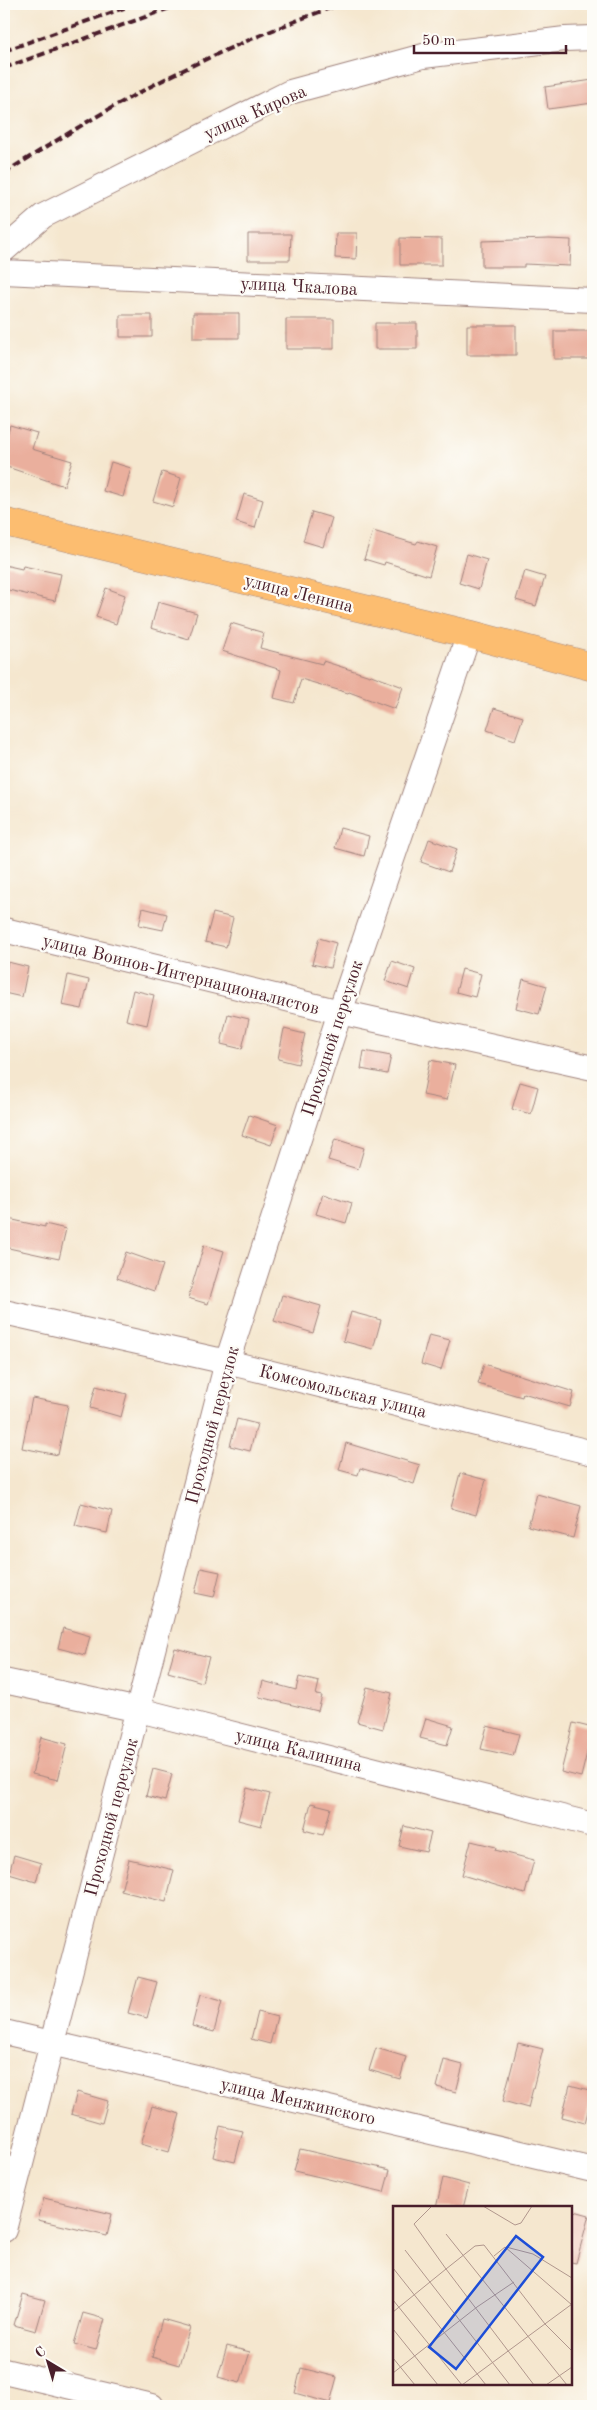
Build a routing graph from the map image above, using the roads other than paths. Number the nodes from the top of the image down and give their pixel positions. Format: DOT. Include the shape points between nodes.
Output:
graph roads {
  1 [pos="593,38"];
  2 [pos="4,250"];
  3 [pos="4,272"];
  4 [pos="593,300"];
  5 [pos="4,522"];
  6 [pos="469,634"];
  7 [pos="593,667"];
  8 [pos="4,930"];
  9 [pos="340,1012"];
  10 [pos="593,1068"];
  11 [pos="4,1312"];
  12 [pos="227,1362"];
  13 [pos="593,1453"];
  14 [pos="4,1681"];
  15 [pos="139,1710"];
  16 [pos="593,1825"];
  17 [pos="4,2032"];
  18 [pos="51,2043"];
  19 [pos="593,2170"];
  20 [pos="4,2230"];
  21 [pos="4,2371"];
  22 [pos="152,2406"];
  1 -- 2 [label="street, улица Кирова" via="423,56 290,92 43,216"];
  3 -- 4 [label="street, улица Чкалова"];
  5 -- 6 [label="main road, улица Ленина"];
  6 -- 7 [label="main road, улица Ленина"];
  6 -- 9 [label="street, Проходной переулок"];
  8 -- 9 [label="street, улица Воинов-Интернационалистов"];
  9 -- 10 [label="street, улица Воинов-Интернационалистов"];
  9 -- 12 [label="street, Проходной переулок"];
  11 -- 12 [label="street, Комсомольская улица"];
  12 -- 13 [label="street, Комсомольская улица"];
  12 -- 15 [label="street, Проходной переулок"];
  14 -- 15 [label="street, улица Калинина"];
  15 -- 16 [label="street, улица Калинина"];
  15 -- 18 [label="street, Проходной переулок"];
  17 -- 18 [label="street, улица Менжинского"];
  18 -- 19 [label="street, улица Менжинского"];
  18 -- 20 [label="street, Проходной переулок"];
  21 -- 22 [label="street"];
}
